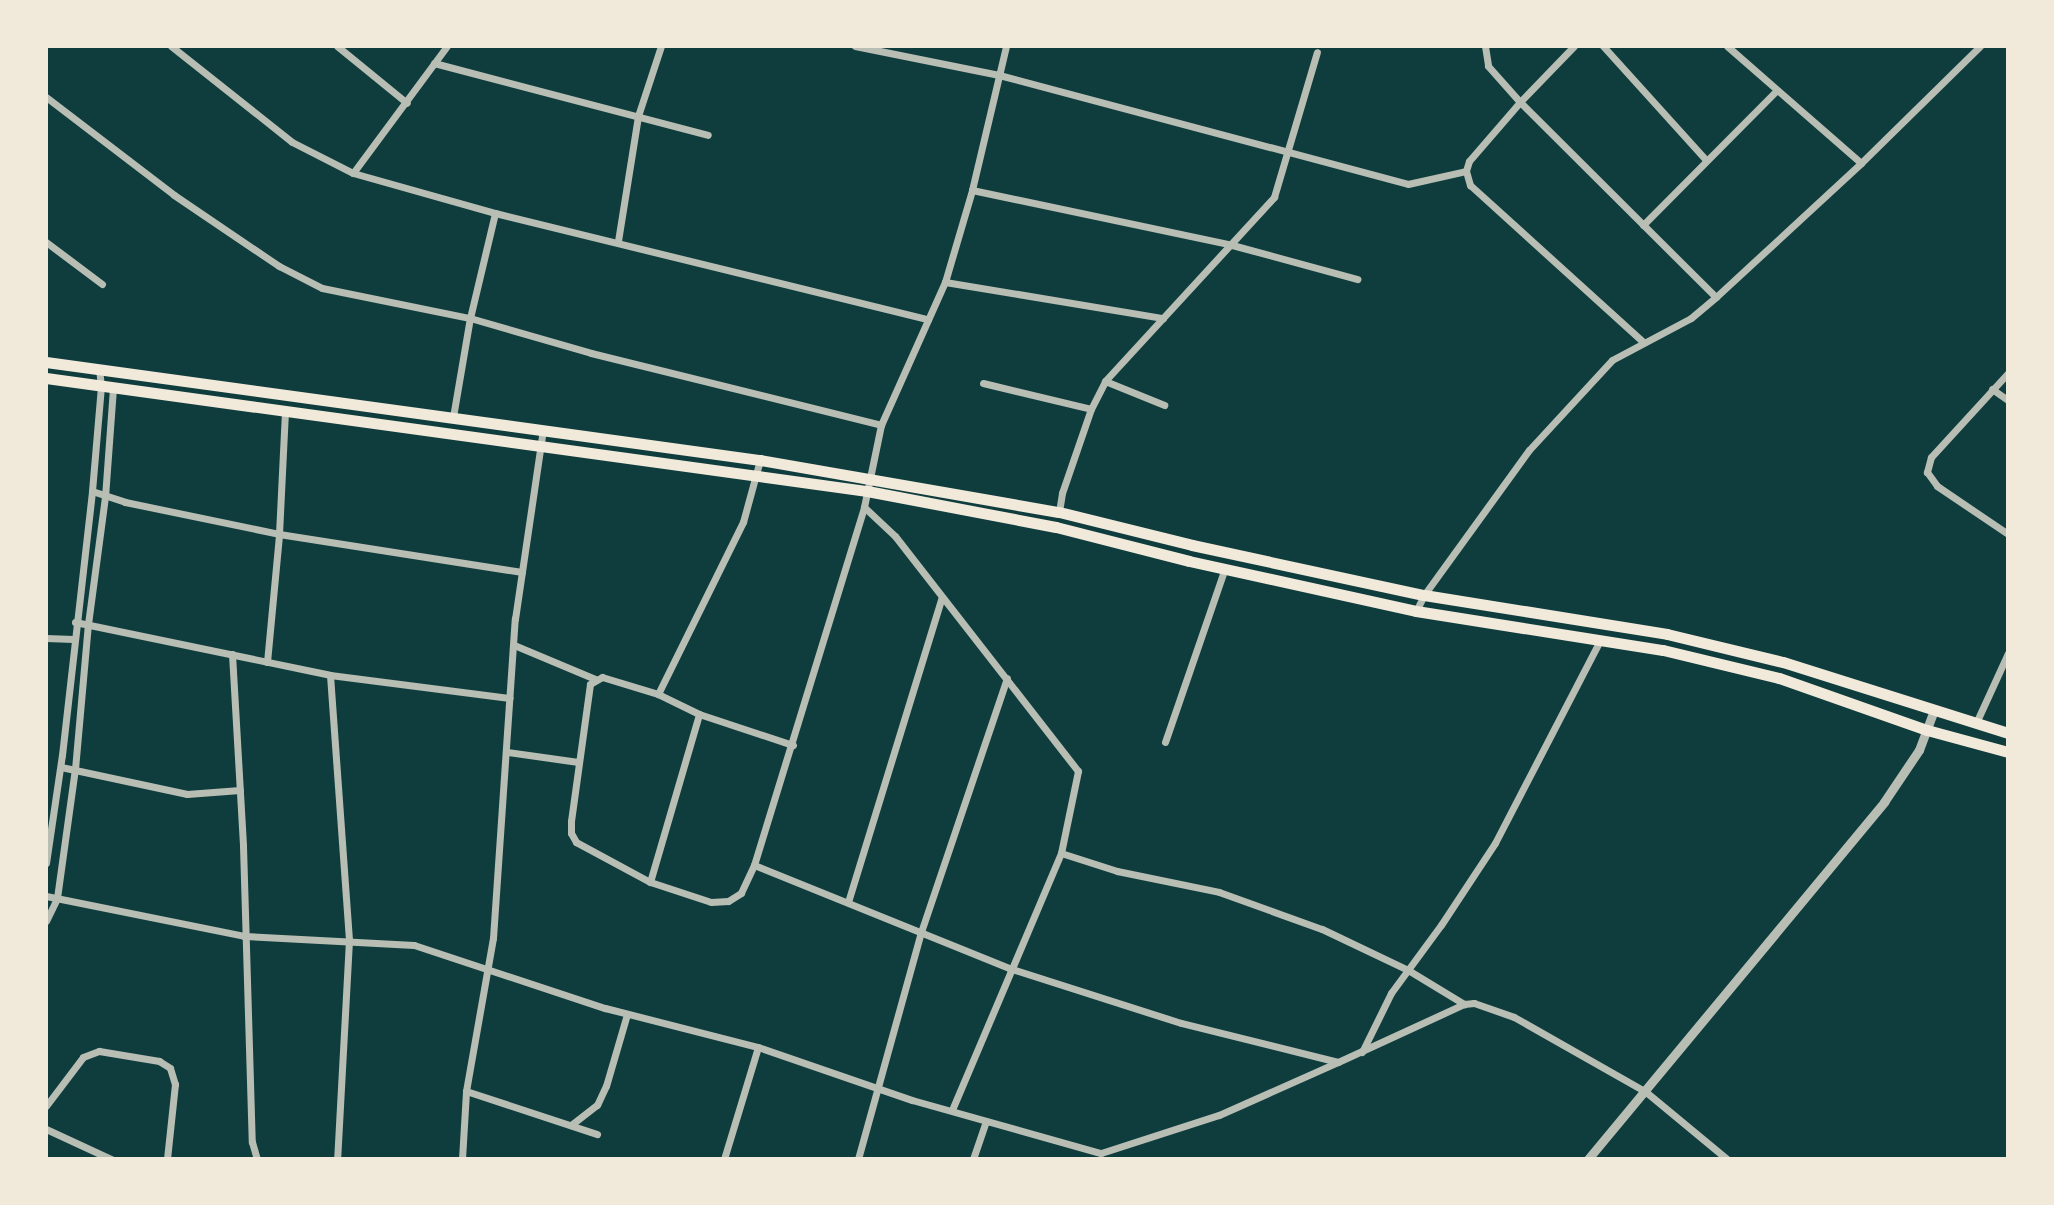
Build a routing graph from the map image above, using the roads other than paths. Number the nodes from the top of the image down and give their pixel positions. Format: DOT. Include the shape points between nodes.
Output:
graph roads {
  1 [pos="171,46"];
  2 [pos="337,46"];
  3 [pos="447,46"];
  4 [pos="661,46"];
  5 [pos="855,46"];
  6 [pos="1006,46"];
  7 [pos="1485,46"];
  8 [pos="1574,46"];
  9 [pos="1603,46"];
  10 [pos="1727,46"];
  11 [pos="1980,46"];
  12 [pos="1317,52"];
  13 [pos="434,63"];
  14 [pos="999,75"];
  15 [pos="1776,91"];
  16 [pos="46,97"];
  17 [pos="1520,102"];
  18 [pos="407,103"];
  19 [pos="638,116"];
  20 [pos="708,135"];
  21 [pos="1288,152"];
  22 [pos="1706,160"];
  23 [pos="1861,163"];
  24 [pos="1466,171"];
  25 [pos="353,173"];
  26 [pos="972,190"];
  27 [pos="495,213"];
  28 [pos="1643,225"];
  29 [pos="618,241"];
  30 [pos="46,242"];
  31 [pos="1232,245"];
  32 [pos="1357,279"];
  33 [pos="945,282"];
  34 [pos="102,284"];
  35 [pos="1716,297"];
  36 [pos="470,318"];
  37 [pos="1163,318"];
  38 [pos="928,319"];
  39 [pos="1643,342"];
  40 [pos="46,362"];
  41 [pos="99,368"];
  42 [pos="2008,373"];
  43 [pos="46,378"];
  44 [pos="1105,381"];
  45 [pos="983,383"];
  46 [pos="107,388"];
  47 [pos="1992,389"];
  48 [pos="2008,400"];
  49 [pos="1164,405"];
  50 [pos="1091,409"];
  51 [pos="285,411"];
  52 [pos="453,417"];
  53 [pos="881,425"];
  54 [pos="543,429"];
  55 [pos="540,445"];
  56 [pos="760,460"];
  57 [pos="757,475"];
  58 [pos="867,477"];
  59 [pos="92,491"];
  60 [pos="867,491"];
  61 [pos="105,497"];
  62 [pos="864,507"];
  63 [pos="1059,512"];
  64 [pos="279,534"];
  65 [pos="2008,534"];
  66 [pos="1225,568"];
  67 [pos="522,572"];
  68 [pos="1424,595"];
  69 [pos="942,597"];
  70 [pos="1416,611"];
  71 [pos="75,622"];
  72 [pos="88,624"];
  73 [pos="46,638"];
  74 [pos="73,639"];
  75 [pos="1599,642"];
  76 [pos="514,645"];
  77 [pos="2008,653"];
  78 [pos="232,654"];
  79 [pos="267,662"];
  80 [pos="1783,662"];
  81 [pos="330,675"];
  82 [pos="1007,678"];
  83 [pos="1779,678"];
  84 [pos="595,679"];
  85 [pos="658,694"];
  86 [pos="510,698"];
  87 [pos="1934,710"];
  88 [pos="699,714"];
  89 [pos="1976,723"];
  90 [pos="1927,730"];
  91 [pos="2008,733"];
  92 [pos="1165,742"];
  93 [pos="793,745"];
  94 [pos="507,752"];
  95 [pos="2008,752"];
  96 [pos="578,762"];
  97 [pos="61,767"];
  98 [pos="75,769"];
  99 [pos="240,790"];
  100 [pos="1061,853"];
  101 [pos="46,863"];
  102 [pos="754,865"];
  103 [pos="650,882"];
  104 [pos="46,896"];
  105 [pos="57,898"];
  106 [pos="848,902"];
  107 [pos="46,921"];
  108 [pos="921,932"];
  109 [pos="244,936"];
  110 [pos="349,940"];
  111 [pos="1009,968"];
  112 [pos="488,969"];
  113 [pos="1408,970"];
  114 [pos="1464,1004"];
  115 [pos="627,1014"];
  116 [pos="758,1047"];
  117 [pos="1362,1052"];
  118 [pos="1338,1062"];
  119 [pos="876,1085"];
  120 [pos="466,1091"];
  121 [pos="1646,1092"];
  122 [pos="46,1106"];
  123 [pos="952,1110"];
  124 [pos="986,1121"];
  125 [pos="571,1125"];
  126 [pos="46,1129"];
  127 [pos="597,1134"];
  128 [pos="1098,1156"];
  129 [pos="111,1159"];
  130 [pos="167,1159"];
  131 [pos="257,1159"];
  132 [pos="337,1159"];
  133 [pos="462,1159"];
  134 [pos="724,1159"];
  135 [pos="858,1159"];
  136 [pos="973,1159"];
  137 [pos="1588,1159"];
  138 [pos="1727,1159"];
  1 -- 25 [label="street" via="292,142"];
  2 -- 18 [label="street"];
  3 -- 13 [label="street"];
  4 -- 19 [label="street"];
  5 -- 14 [label="street"];
  6 -- 14 [label="street"];
  7 -- 17 [label="street" via="1488,66"];
  8 -- 17 [label="street"];
  9 -- 22 [label="street"];
  10 -- 15 [label="street"];
  11 -- 23 [label="street"];
  12 -- 21 [label="street"];
  13 -- 18 [label="street"];
  13 -- 19 [label="street"];
  14 -- 21 [label="street"];
  14 -- 26 [label="street"];
  15 -- 22 [label="street"];
  15 -- 23 [label="street"];
  16 -- 36 [label="street" via="174,195 279,266 322,288"];
  17 -- 24 [label="street"];
  17 -- 28 [label="street"];
  18 -- 25 [label="street"];
  19 -- 20 [label="street"];
  19 -- 29 [label="street"];
  21 -- 24 [label="street" via="1408,184"];
  21 -- 31 [label="street" via="1274,197"];
  22 -- 28 [label="street"];
  23 -- 35 [label="street"];
  24 -- 39 [label="street" via="1470,185"];
  25 -- 27 [label="street"];
  26 -- 31 [label="street"];
  26 -- 33 [label="street"];
  27 -- 29 [label="street"];
  27 -- 36 [label="street"];
  28 -- 35 [label="street"];
  29 -- 38 [label="street"];
  30 -- 34 [label="street"];
  31 -- 32 [label="street"];
  31 -- 37 [label="street"];
  33 -- 37 [label="street"];
  33 -- 38 [label="street"];
  35 -- 39 [label="street" via="1691,318"];
  36 -- 52 [label="street"];
  36 -- 53 [label="street"];
  37 -- 44 [label="street"];
  38 -- 53 [label="street"];
  39 -- 68 [label="street" via="1612,360 1529,450"];
  40 -- 41 [label="main road"];
  41 -- 46 [label="street"];
  41 -- 52 [label="main road"];
  42 -- 47 [label="street"];
  43 -- 46 [label="main road"];
  44 -- 49 [label="street"];
  44 -- 50 [label="street"];
  45 -- 50 [label="street"];
  46 -- 51 [label="main road"];
  46 -- 59 [label="street"];
  46 -- 61 [label="street"];
  47 -- 48 [label="street"];
  47 -- 65 [label="street" via="1931,457 1927,472 1937,486"];
  50 -- 63 [label="street"];
  51 -- 55 [label="main road"];
  51 -- 64 [label="street"];
  52 -- 54 [label="main road"];
  53 -- 58 [label="street"];
  54 -- 55 [label="street"];
  54 -- 56 [label="main road"];
  55 -- 57 [label="main road"];
  55 -- 67 [label="street"];
  56 -- 57 [label="street"];
  56 -- 58 [label="main road"];
  57 -- 60 [label="main road"];
  57 -- 85 [label="street" via="743,522"];
  58 -- 60 [label="street"];
  58 -- 63 [label="main road"];
  59 -- 61 [label="street"];
  59 -- 71 [label="street"];
  60 -- 62 [label="street"];
  60 -- 66 [label="main road" via="1056,527"];
  61 -- 64 [label="street"];
  61 -- 72 [label="street"];
  62 -- 69 [label="street" via="895,536"];
  62 -- 93 [label="street"];
  63 -- 68 [label="main road"];
  64 -- 67 [label="street"];
  64 -- 79 [label="street"];
  66 -- 70 [label="main road"];
  66 -- 92 [label="street"];
  67 -- 76 [label="street"];
  68 -- 70 [label="street"];
  68 -- 80 [label="main road" via="1667,634"];
  69 -- 82 [label="street"];
  69 -- 106 [label="street"];
  70 -- 75 [label="main road"];
  71 -- 72 [label="street"];
  71 -- 74 [label="street"];
  72 -- 78 [label="street"];
  72 -- 98 [label="street"];
  73 -- 74 [label="street"];
  74 -- 97 [label="street"];
  75 -- 83 [label="main road" via="1663,650"];
  75 -- 113 [label="street" via="1495,843"];
  76 -- 84 [label="street"];
  76 -- 86 [label="street"];
  77 -- 89 [label="street"];
  78 -- 79 [label="street"];
  78 -- 99 [label="street"];
  79 -- 81 [label="street"];
  80 -- 83 [label="main road"];
  80 -- 87 [label="main road"];
  81 -- 86 [label="street"];
  81 -- 110 [label="street"];
  82 -- 100 [label="street" via="1078,771"];
  82 -- 108 [label="street"];
  83 -- 90 [label="main road"];
  84 -- 85 [label="street"];
  84 -- 96 [label="street" via="587,697"];
  85 -- 88 [label="street"];
  86 -- 94 [label="street"];
  87 -- 89 [label="main road"];
  87 -- 90 [label="street"];
  88 -- 93 [label="street"];
  88 -- 103 [label="street"];
  89 -- 91 [label="main road"];
  90 -- 95 [label="main road"];
  90 -- 121 [label="street" via="1884,802"];
  93 -- 102 [label="street"];
  94 -- 96 [label="street"];
  94 -- 112 [label="street"];
  96 -- 103 [label="street" via="571,833 586,850"];
  97 -- 98 [label="street"];
  97 -- 101 [label="street"];
  98 -- 99 [label="street" via="187,794"];
  98 -- 105 [label="street"];
  99 -- 109 [label="street"];
  100 -- 111 [label="street"];
  100 -- 113 [label="street" via="1117,871 1219,892 1322,929"];
  102 -- 103 [label="street" via="741,893 728,901 711,902"];
  102 -- 106 [label="street"];
  104 -- 105 [label="street"];
  105 -- 107 [label="street"];
  105 -- 109 [label="street"];
  106 -- 108 [label="street"];
  108 -- 111 [label="street"];
  108 -- 119 [label="street"];
  109 -- 110 [label="street"];
  109 -- 131 [label="street" via="252,1142"];
  110 -- 112 [label="street" via="414,945"];
  110 -- 132 [label="street"];
  111 -- 118 [label="street" via="1181,1023"];
  111 -- 123 [label="street"];
  112 -- 115 [label="street"];
  112 -- 120 [label="street"];
  113 -- 114 [label="street"];
  113 -- 117 [label="street"];
  114 -- 117 [label="street"];
  114 -- 121 [label="street" via="1514,1017"];
  115 -- 116 [label="street"];
  115 -- 125 [label="street" via="597,1105"];
  116 -- 119 [label="street"];
  116 -- 134 [label="street"];
  117 -- 118 [label="street"];
  118 -- 128 [label="street" via="1219,1115"];
  119 -- 123 [label="street"];
  119 -- 135 [label="street"];
  120 -- 125 [label="street"];
  120 -- 133 [label="street"];
  121 -- 137 [label="street"];
  121 -- 138 [label="street"];
  122 -- 130 [label="street" via="83,1057 99,1051 159,1061 170,1068 175,1084"];
  123 -- 124 [label="street"];
  124 -- 128 [label="street"];
  124 -- 136 [label="street"];
  125 -- 127 [label="street"];
  126 -- 129 [label="street"];
}
